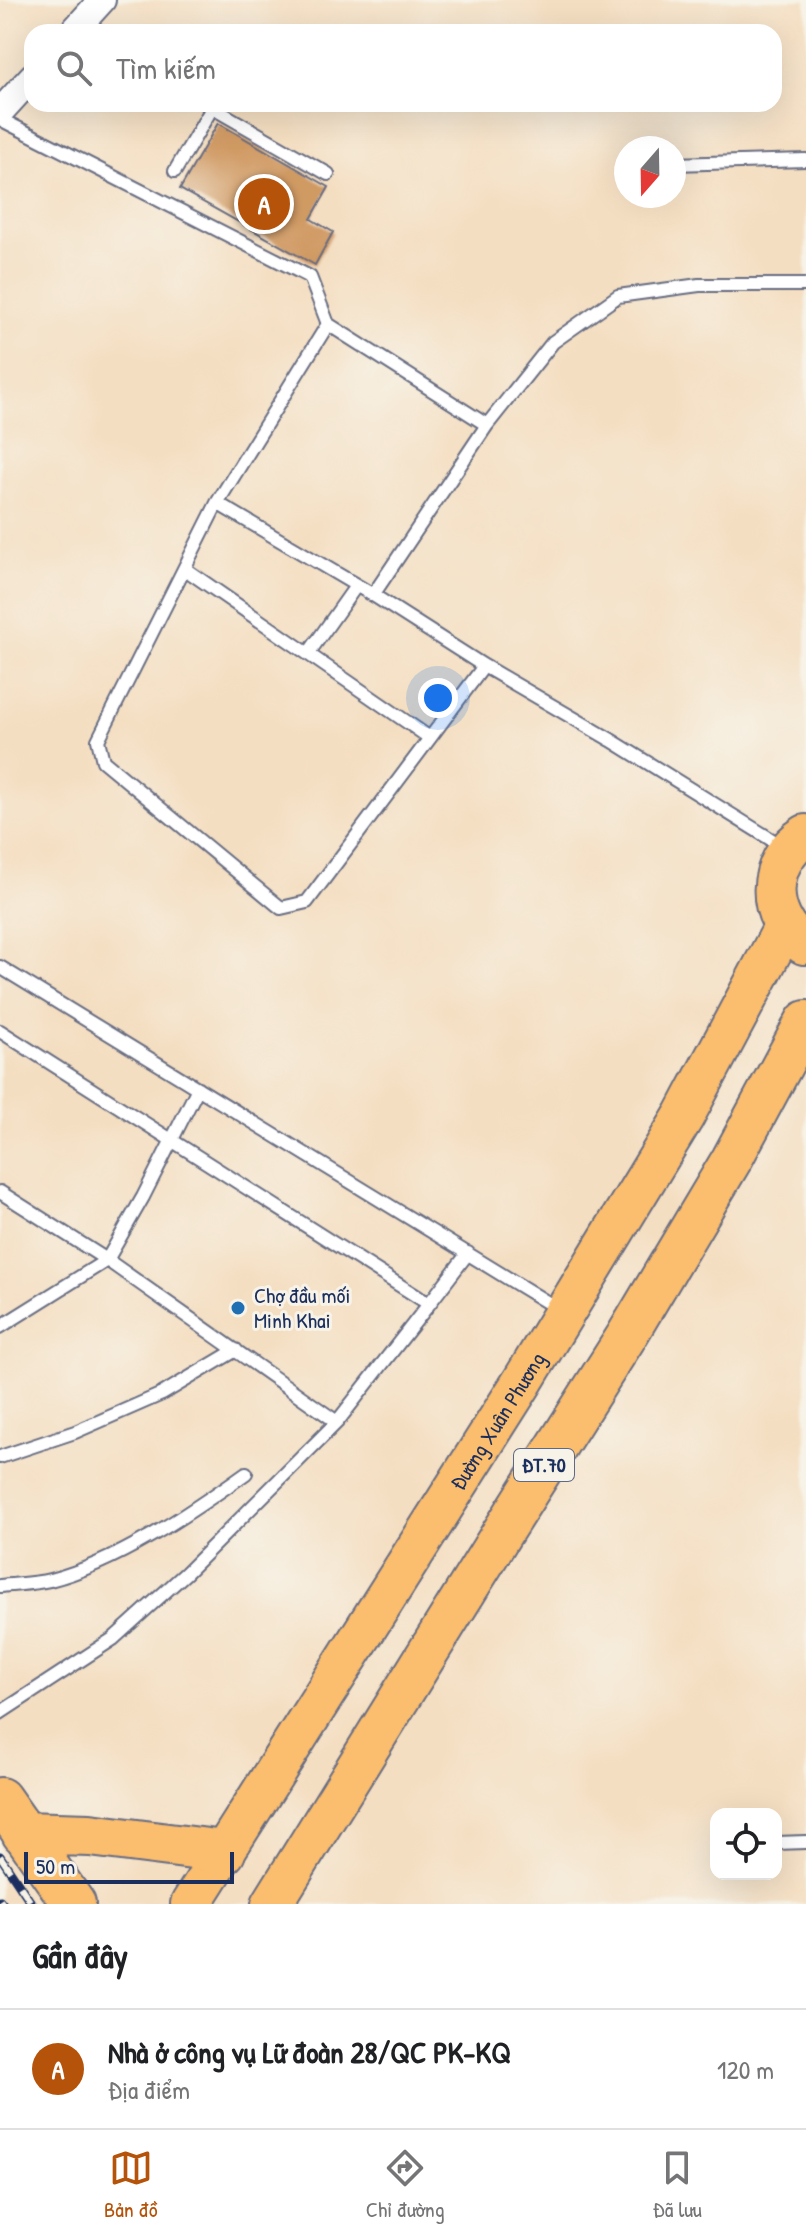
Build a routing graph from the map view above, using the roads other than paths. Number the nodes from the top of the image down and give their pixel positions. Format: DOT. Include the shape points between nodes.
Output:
graph roads {
  1 [pos="102,0"];
  2 [pos="82,24"];
  3 [pos="24,86"];
  4 [pos="0,112"];
  5 [pos="206,112"];
  6 [pos="220,112"];
  7 [pos="0,119"];
  8 [pos="806,160"];
  9 [pos="686,164"];
  10 [pos="175,171"];
  11 [pos="328,174"];
  12 [pos="806,285"];
  13 [pos="328,324"];
  14 [pos="487,425"];
  15 [pos="217,503"];
  16 [pos="185,569"];
  17 [pos="356,586"];
  18 [pos="373,595"];
  19 [pos="308,654"];
  20 [pos="484,666"];
  21 [pos="430,738"];
  22 [pos="797,842"];
  23 [pos="795,936"];
  24 [pos="0,967"];
  25 [pos="806,1021"];
  26 [pos="0,1031"];
  27 [pos="198,1088"];
  28 [pos="172,1140"];
  29 [pos="0,1192"];
  30 [pos="468,1253"];
  31 [pos="107,1260"];
  32 [pos="429,1304"];
  33 [pos="565,1313"];
  34 [pos="0,1327"];
  35 [pos="236,1350"];
  36 [pos="337,1422"];
  37 [pos="0,1457"];
  38 [pos="246,1473"];
  39 [pos="0,1586"];
  40 [pos="0,1713"];
  41 [pos="0,1799"];
  42 [pos="23,1833"];
  43 [pos="806,1842"];
  44 [pos="782,1843"];
  45 [pos="224,1852"];
  46 [pos="74,1904"];
  47 [pos="191,1904"];
  48 [pos="272,1904"];
  1 -- 2 [label="street"];
  3 -- 4 [label="street"];
  5 -- 10 [label="lane"];
  6 -- 11 [label="lane"];
  7 -- 13 [label="lane" via="310,277"];
  8 -- 9 [label="lane"];
  12 -- 14 [label="lane" via="699,285 618,296 553,342"];
  13 -- 14 [label="lane"];
  13 -- 15 [label="lane"];
  14 -- 18 [label="lane"];
  15 -- 16 [label="lane"];
  15 -- 17 [label="lane"];
  16 -- 19 [label="lane"];
  16 -- 21 [label="lane" via="98,740 103,761 281,908 307,902"];
  17 -- 18 [label="lane"];
  17 -- 19 [label="lane"];
  18 -- 20 [label="lane"];
  19 -- 21 [label="lane"];
  20 -- 21 [label="lane"];
  20 -- 22 [label="lane"];
  22 -- 23 [label="main road" via="777,868 773,888 776,908"];
  23 -- 33 [label="main road, Đường Xuân Phương / ĐT.70"];
  24 -- 27 [label="lane"];
  25 -- 48 [label="main road, ĐT.70" via="732,1159 626,1337"];
  26 -- 28 [label="lane"];
  27 -- 28 [label="lane"];
  27 -- 30 [label="lane"];
  28 -- 31 [label="lane"];
  28 -- 32 [label="lane"];
  29 -- 31 [label="lane"];
  30 -- 32 [label="lane"];
  30 -- 33 [label="lane"];
  31 -- 34 [label="lane"];
  31 -- 35 [label="lane"];
  32 -- 36 [label="lane"];
  33 -- 45 [label="main road, Đường Xuân Phương / ĐT.70"];
  35 -- 36 [label="lane"];
  35 -- 37 [label="lane" via="162,1394"];
  36 -- 40 [label="lane" via="113,1639"];
  38 -- 39 [label="lane" via="194,1510 95,1564 48,1580"];
  41 -- 42 [label="highway"];
  42 -- 45 [label="highway" via="90,1835"];
  42 -- 46 [label="highway"];
  43 -- 44 [label="lane"];
  45 -- 47 [label="main road, Đường Xuân Phương / ĐT.70"];
}
